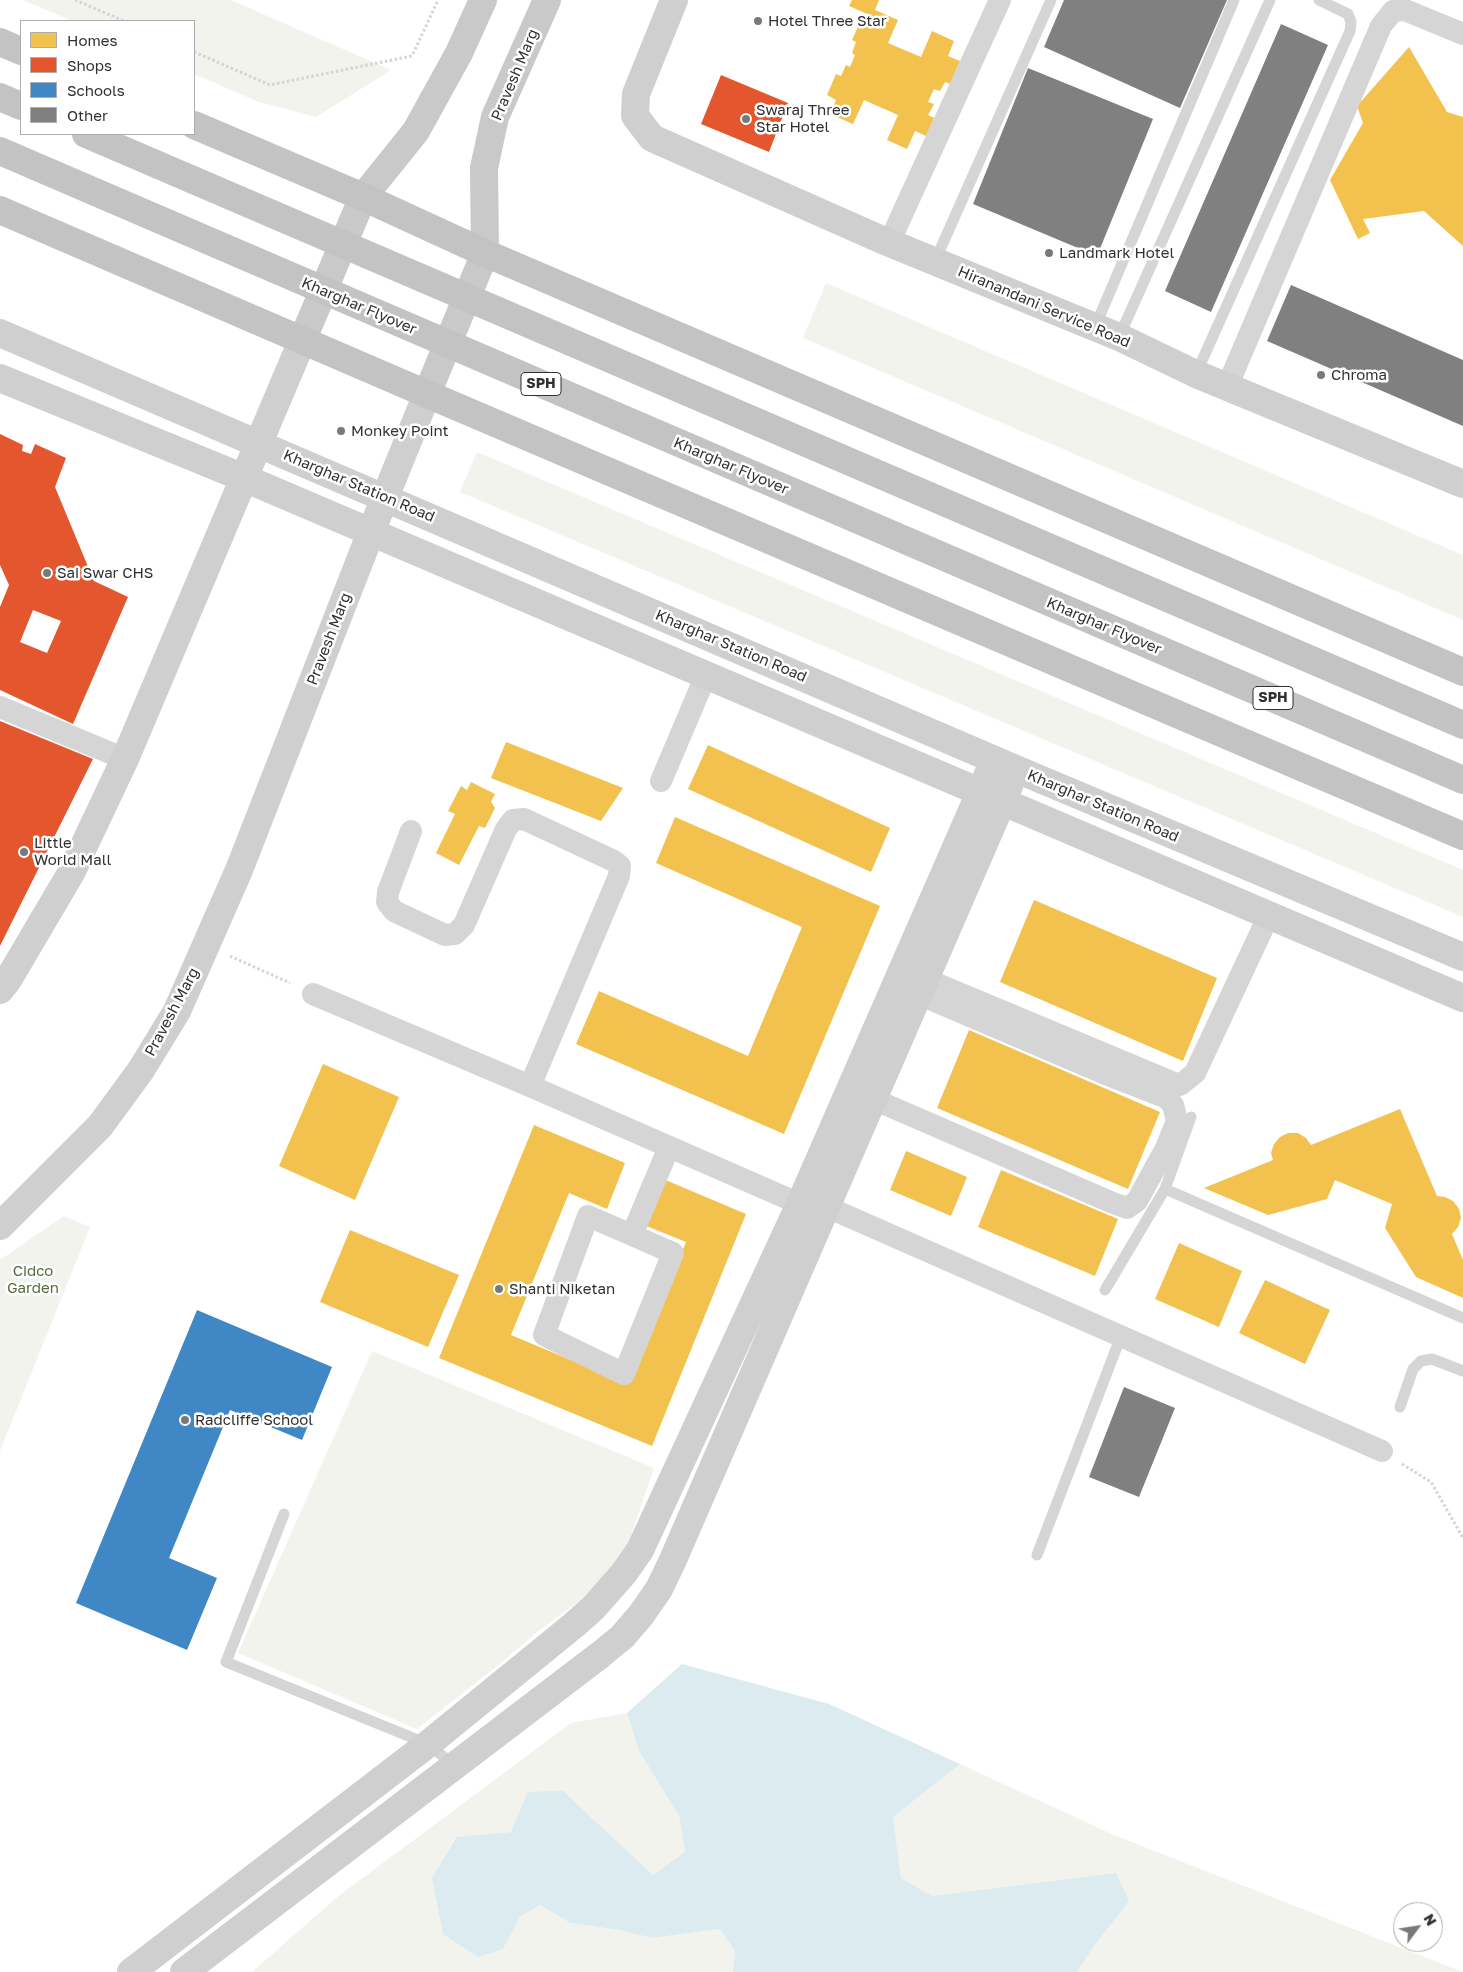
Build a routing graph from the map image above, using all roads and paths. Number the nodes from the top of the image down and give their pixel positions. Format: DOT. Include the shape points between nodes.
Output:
graph roads {
  1 [pos="74,0"];
  2 [pos="438,0"];
  3 [pos="483,0"];
  4 [pos="547,0"];
  5 [pos="674,0"];
  6 [pos="1000,0"];
  7 [pos="1051,0"];
  8 [pos="1234,0"];
  9 [pos="1270,0"];
  10 [pos="1319,0"];
  11 [pos="122,20"];
  12 [pos="1463,34"];
  13 [pos="0,42"];
  14 [pos="20,51"];
  15 [pos="195,52"];
  16 [pos="0,97"];
  17 [pos="20,106"];
  18 [pos="195,125"];
  19 [pos="88,135"];
  20 [pos="0,152"];
  21 [pos="362,197"];
  22 [pos="0,210"];
  23 [pos="888,243"];
  24 [pos="485,253"];
  25 [pos="935,261"];
  26 [pos="1107,332"];
  27 [pos="0,333"];
  28 [pos="302,341"];
  29 [pos="1196,374"];
  30 [pos="0,378"];
  31 [pos="1227,387"];
  32 [pos="427,394"];
  33 [pos="259,443"];
  34 [pos="244,478"];
  35 [pos="1462,481"];
  36 [pos="385,497"];
  37 [pos="371,532"];
  38 [pos="1463,672"];
  39 [pos="706,675"];
  40 [pos="0,707"];
  41 [pos="1463,725"];
  42 [pos="125,759"];
  43 [pos="1005,764"];
  44 [pos="1463,780"];
  45 [pos="661,781"];
  46 [pos="991,796"];
  47 [pos="411,831"];
  48 [pos="1463,836"];
  49 [pos="1269,915"];
  50 [pos="206,946"];
  51 [pos="1463,957"];
  52 [pos="922,986"];
  53 [pos="0,990"];
  54 [pos="313,994"];
  55 [pos="1463,998"];
  56 [pos="530,1086"];
  57 [pos="873,1099"];
  58 [pos="1191,1117"];
  59 [pos="669,1146"];
  60 [pos="1165,1189"];
  61 [pos="800,1204"];
  62 [pos="827,1207"];
  63 [pos="0,1226"];
  64 [pos="632,1235"];
  65 [pos="1105,1290"];
  66 [pos="1463,1318"];
  67 [pos="1121,1336"];
  68 [pos="1463,1371"];
  69 [pos="1400,1407"];
  70 [pos="1382,1451"];
  71 [pos="284,1514"];
  72 [pos="1463,1538"];
  73 [pos="1037,1555"];
  74 [pos="428,1744"];
  75 [pos="455,1766"];
  76 [pos="131,1972"];
  77 [pos="184,1972"];
  1 -- 11 [label="path"];
  2 -- 15 [label="path" via="412,56 270,84"];
  3 -- 21 [label="main road" via="459,53 416,131"];
  4 -- 24 [label="main road, Pravesh Marg" via="495,117 484,168"];
  5 -- 23 [label="street, Hiranandani Service Road" via="636,94 635,116 652,138"];
  6 -- 23 [label="street"];
  7 -- 25 [label="lane"];
  8 -- 26 [label="lane"];
  9 -- 26 [label="lane"];
  10 -- 29 [label="lane" via="1348,14 1350,31"];
  12 -- 31 [label="street" via="1405,10 1393,11 1381,26"];
  13 -- 14 [label="highway"];
  16 -- 17 [label="highway"];
  18 -- 21 [label="highway"];
  19 -- 41 [label="highway"];
  20 -- 44 [label="highway, Kharghar Flyover / SPH"];
  21 -- 24 [label="highway"];
  21 -- 28 [label="main road"];
  22 -- 28 [label="highway"];
  23 -- 25 [label="street, Hiranandani Service Road"];
  24 -- 32 [label="main road, Pravesh Marg"];
  24 -- 38 [label="highway"];
  25 -- 26 [label="street, Hiranandani Service Road"];
  26 -- 29 [label="street, Hiranandani Service Road"];
  27 -- 33 [label="street, Kharghar Station Road"];
  28 -- 32 [label="highway"];
  28 -- 33 [label="street"];
  29 -- 31 [label="street, Hiranandani Service Road"];
  30 -- 34 [label="street"];
  31 -- 35 [label="street, Hiranandani Service Road"];
  32 -- 36 [label="street, Pravesh Marg"];
  32 -- 48 [label="highway"];
  33 -- 34 [label="street"];
  33 -- 36 [label="street, Kharghar Station Road"];
  34 -- 37 [label="street"];
  34 -- 42 [label="street"];
  36 -- 37 [label="street, Pravesh Marg"];
  36 -- 43 [label="street, Kharghar Station Road"];
  37 -- 39 [label="street"];
  37 -- 50 [label="street, Pravesh Marg" via="240,870"];
  39 -- 45 [label="street"];
  39 -- 46 [label="street"];
  40 -- 42 [label="street"];
  42 -- 53 [label="street" via="71,873"];
  43 -- 46 [label="street"];
  43 -- 51 [label="street, Kharghar Station Road"];
  46 -- 49 [label="street"];
  46 -- 52 [label="street"];
  46 -- 61 [label="street"];
  47 -- 56 [label="street" via="387,902 394,911 445,935 456,934 464,925 506,828 513,820 524,819 614,860 620,866 619,876"];
  49 -- 52 [label="street" via="1195,1073 1180,1085"];
  49 -- 55 [label="street"];
  50 -- 54 [label="path"];
  50 -- 63 [label="street, Pravesh Marg" via="177,1011 112,1110"];
  52 -- 57 [label="street"];
  52 -- 57 [label="street" via="1103,1073 1167,1098 1173,1105 1177,1120 1166,1148 1138,1201 1127,1208"];
  54 -- 56 [label="street"];
  56 -- 59 [label="street"];
  57 -- 62 [label="street"];
  58 -- 60 [label="lane"];
  59 -- 61 [label="street"];
  59 -- 64 [label="street"];
  60 -- 65 [label="lane"];
  60 -- 66 [label="lane"];
  61 -- 62 [label="street"];
  61 -- 74 [label="street" via="640,1550 594,1607"];
  62 -- 67 [label="street"];
  62 -- 75 [label="street" via="659,1589 642,1615 622,1637"];
  64 -- 64 [label="street" via="588,1216 544,1335 624,1374 673,1253"];
  67 -- 70 [label="street"];
  67 -- 73 [label="lane"];
  68 -- 69 [label="lane" via="1432,1358 1421,1361 1413,1369"];
  70 -- 72 [label="path" via="1431,1482"];
  71 -- 74 [label="lane" via="226,1662"];
  74 -- 75 [label="lane"];
  74 -- 76 [label="street"];
  75 -- 77 [label="street"];
}
